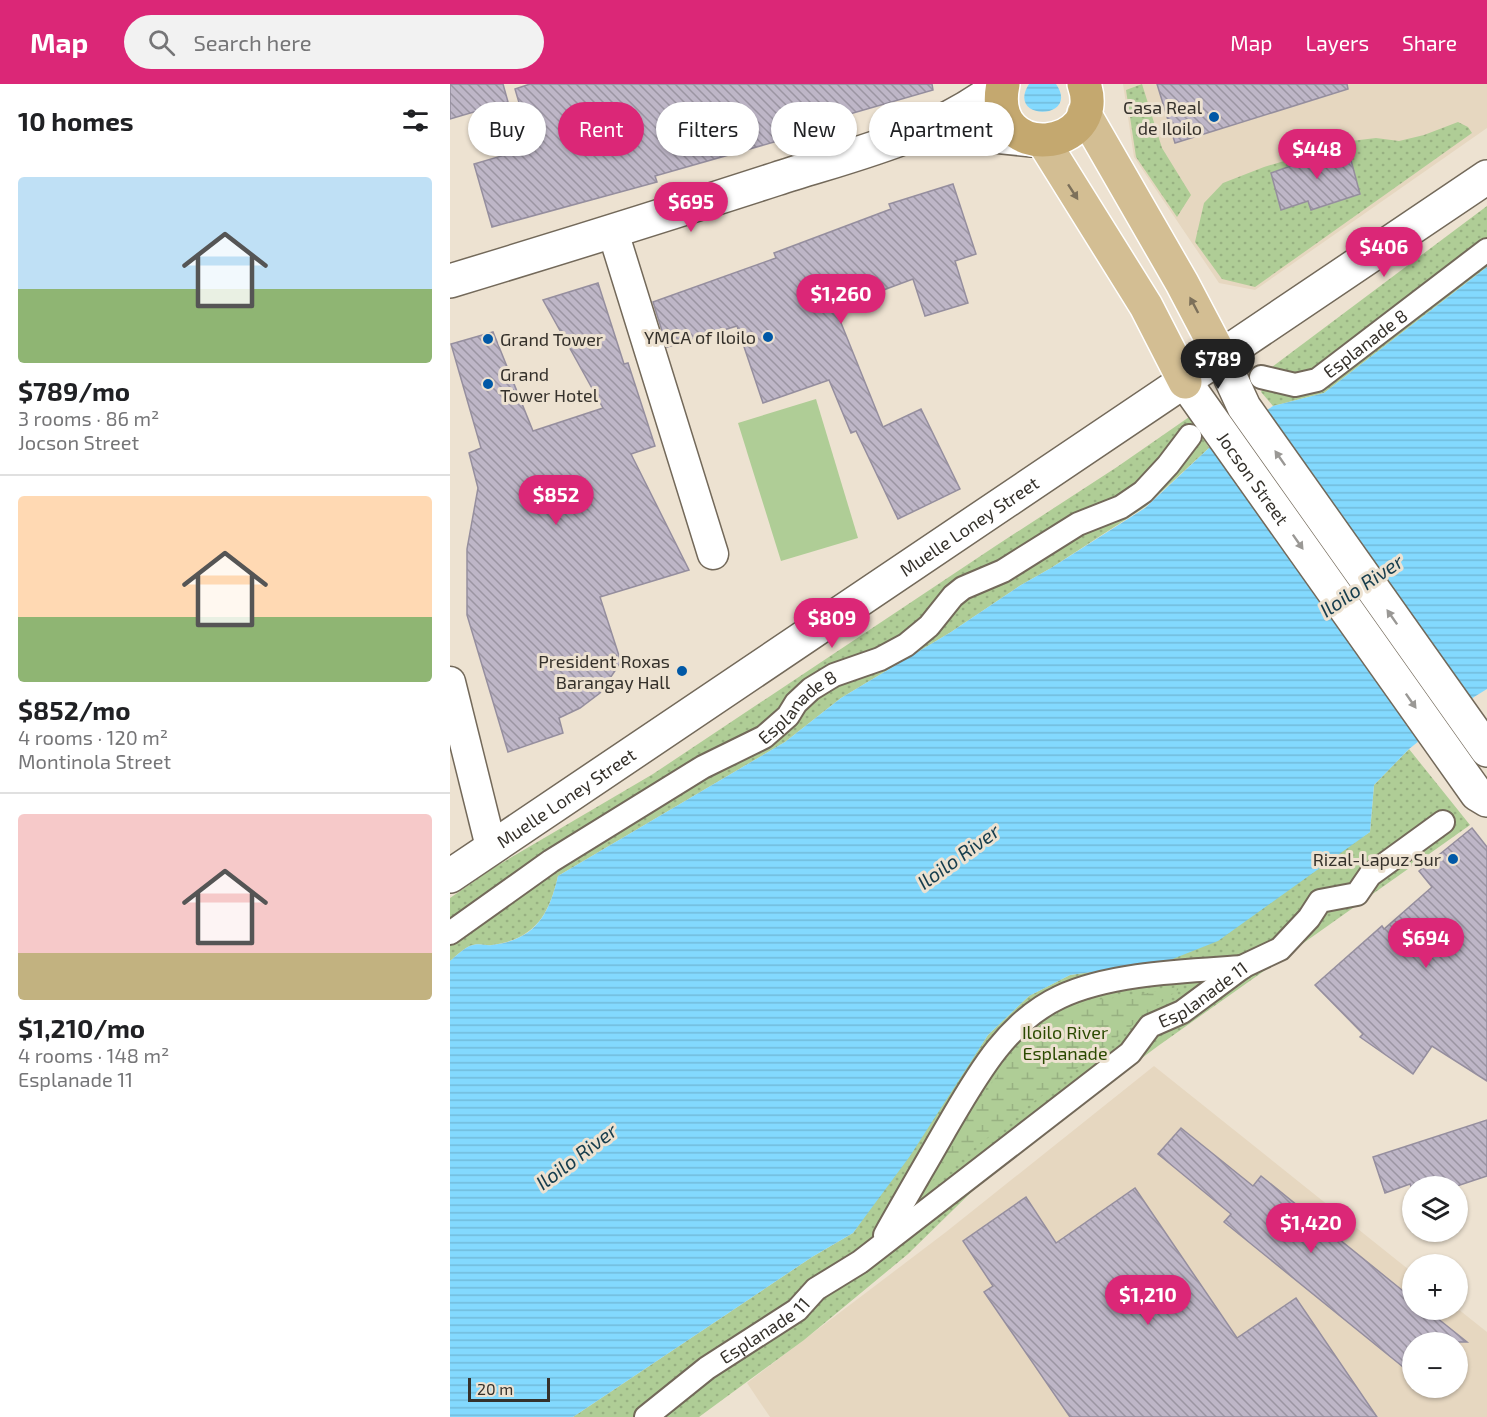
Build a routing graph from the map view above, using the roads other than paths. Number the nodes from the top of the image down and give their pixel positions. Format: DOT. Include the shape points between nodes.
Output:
graph roads {
  1 [pos="1002,84"];
  2 [pos="1084,98"];
  3 [pos="977,102"];
  4 [pos="1014,138"];
  5 [pos="1038,141"];
  6 [pos="869,149"];
  7 [pos="1487,177"];
  8 [pos="613,232"];
  9 [pos="1487,250"];
  10 [pos="450,281"];
  11 [pos="1221,357"];
  12 [pos="1261,377"];
  13 [pos="1185,382"];
  14 [pos="1203,431"];
  15 [pos="713,554"];
  16 [pos="450,682"];
  17 [pos="1487,750"];
  18 [pos="1482,797"];
  19 [pos="1443,822"];
  20 [pos="491,847"];
  21 [pos="450,876"];
  22 [pos="450,933"];
  23 [pos="1244,966"];
  24 [pos="880,1244"];
  25 [pos="646,1417"];
  1 -- 3 [label="main road"];
  1 -- 5 [label="highway" via="1000,97 1009,124"];
  2 -- 5 [label="highway" via="1078,125 1056,139"];
  11 -- 2 [label="main road, Jocson Street, one-way"];
  4 -- 5 [label="main road"];
  5 -- 13 [label="main road, Jocson Street, one-way" via="1146,306"];
  6 -- 8 [label="main road"];
  7 -- 11 [label="main road, Muelle Loney Street"];
  8 -- 10 [label="main road"];
  8 -- 15 [label="street"];
  9 -- 12 [label="street, Esplanade 8" via="1317,380 1295,385"];
  11 -- 13 [label="main road, Muelle Loney Street"];
  17 -- 11 [label="main road, Jocson Street, one-way" via="1244,407"];
  13 -- 14 [label="main road, Jocson Street"];
  13 -- 20 [label="main road, Muelle Loney Street"];
  14 -- 18 [label="main road, Jocson Street, one-way"];
  14 -- 22 [label="street, Esplanade 8" via="1143,492 1121,507 1078,524 1003,571 963,588 906,645 834,675 811,689 764,737 703,767 552,861"];
  16 -- 20 [label="street"];
  19 -- 23 [label="street, Esplanade 11" via="1370,875 1357,894 1320,901 1280,949"];
  20 -- 21 [label="main road, Muelle Loney Street"];
  23 -- 24 [label="street, Esplanade 11" via="1182,1012 1150,1026 1130,1053"];
  23 -- 24 [label="street, Esplanade 11" via="1097,984 1060,996 1032,1013 989,1060"];
  24 -- 25 [label="street, Esplanade 11" via="860,1262 816,1289 797,1310 707,1368"];
}
